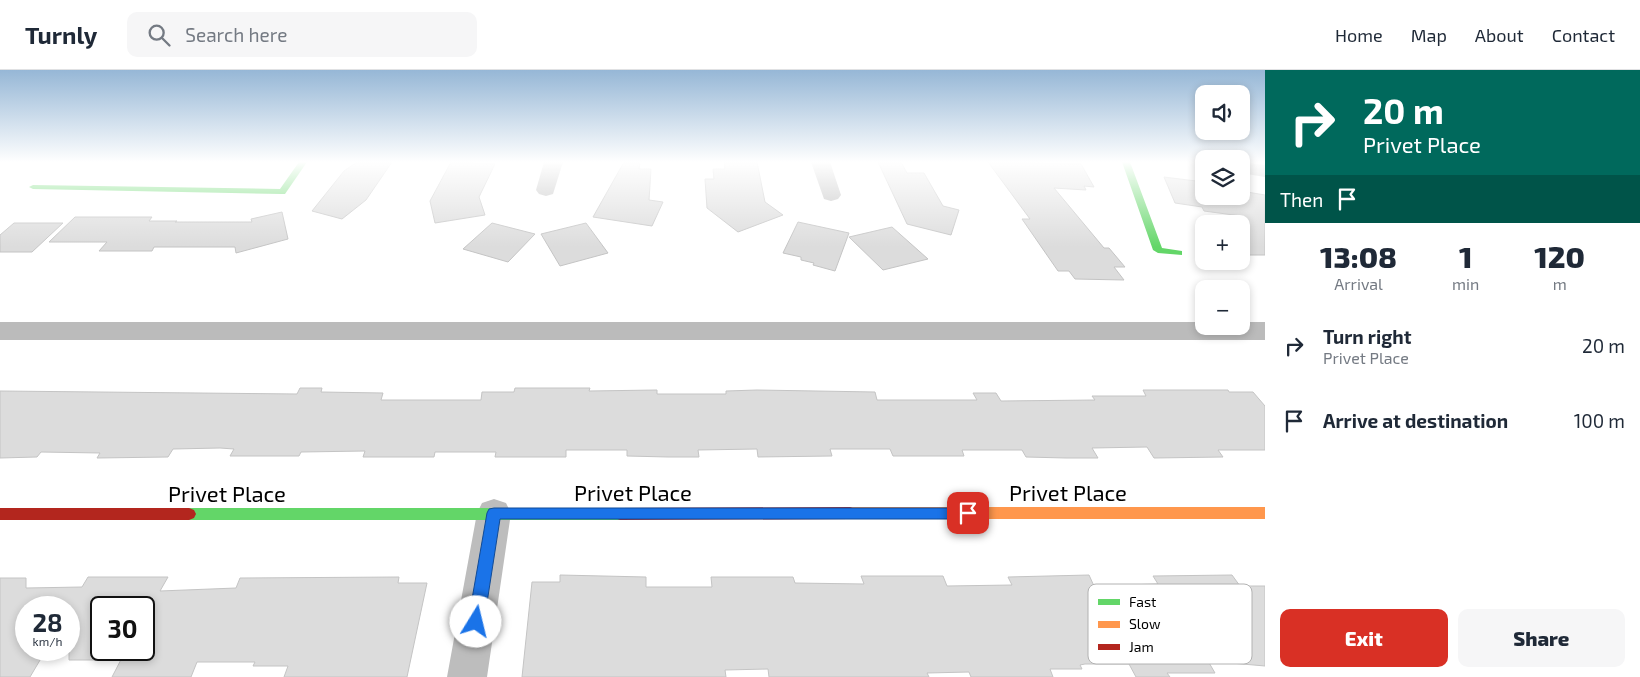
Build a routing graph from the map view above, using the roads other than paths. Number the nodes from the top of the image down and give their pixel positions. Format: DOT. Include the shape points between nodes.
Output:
graph roads {
  1 [pos="198,190"];
  2 [pos="283,190"];
  3 [pos="830,190"];
  4 [pos="1136,190"];
  5 [pos="831,194"];
  6 [pos="1179,253"];
  7 [pos="494,513"];
  8 [pos="0,514"];
  9 [pos="1265,514"];
  10 [pos="467,677"];
  1 -- 2 [label="street"];
  3 -- 5 [label="street"];
  4 -- 6 [label="street" via="1158,250"];
  7 -- 8 [label="street, Privet Place"];
  7 -- 9 [label="street, Privet Place"];
  7 -- 10 [label="street"];
}
